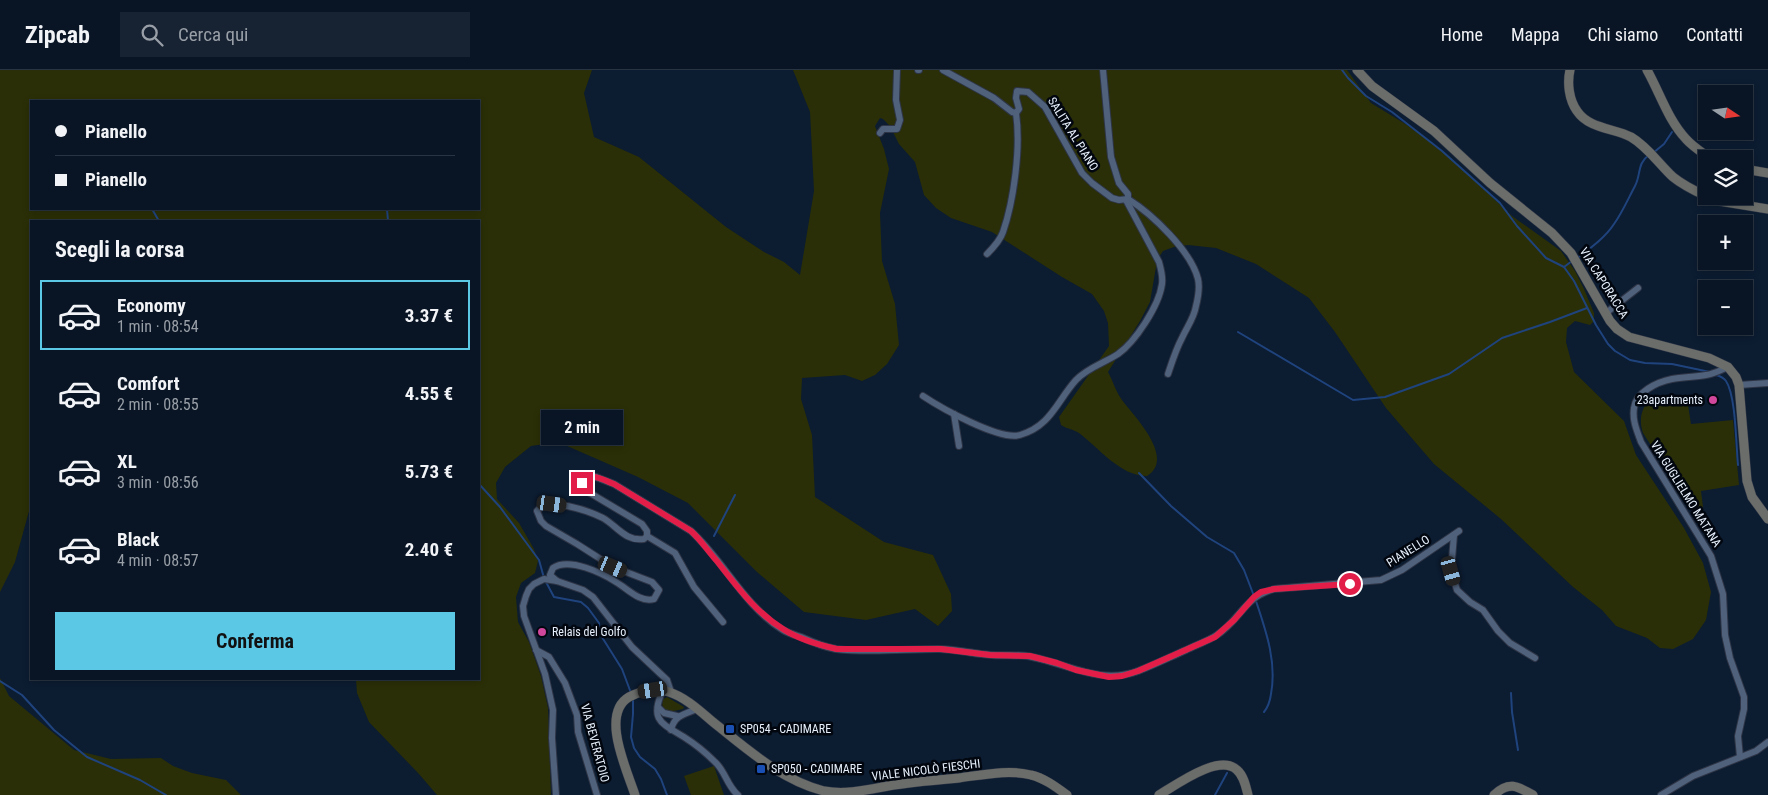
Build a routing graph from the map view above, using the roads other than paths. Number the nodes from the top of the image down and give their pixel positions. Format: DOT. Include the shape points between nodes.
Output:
graph roads {
  1 [pos="897,70"];
  2 [pos="942,70"];
  3 [pos="1102,70"];
  4 [pos="1357,70"];
  5 [pos="1570,70"];
  6 [pos="1647,70"];
  7 [pos="1016,113"];
  8 [pos="880,133"];
  9 [pos="1699,150"];
  10 [pos="1753,170"];
  11 [pos="1768,173"];
  12 [pos="1698,192"];
  13 [pos="1127,200"];
  14 [pos="1739,205"];
  15 [pos="1768,210"];
  16 [pos="987,254"];
  17 [pos="1638,288"];
  18 [pos="1606,313"];
  19 [pos="1728,367"];
  20 [pos="1168,374"];
  21 [pos="1768,383"];
  22 [pos="1739,385"];
  23 [pos="922,396"];
  24 [pos="954,414"];
  25 [pos="960,446"];
  26 [pos="1768,519"];
  27 [pos="647,536"];
  28 [pos="557,582"];
  29 [pos="723,622"];
  30 [pos="536,650"];
  31 [pos="1536,658"];
  32 [pos="667,691"];
  33 [pos="658,706"];
  34 [pos="697,709"];
  35 [pos="677,716"];
  36 [pos="671,730"];
  37 [pos="1768,742"];
  38 [pos="1740,757"];
  39 [pos="556,795"];
  40 [pos="597,795"];
  41 [pos="635,795"];
  42 [pos="738,795"];
  43 [pos="1067,795"];
  44 [pos="1159,795"];
  45 [pos="1248,795"];
  46 [pos="1494,795"];
  47 [pos="1533,795"];
  48 [pos="1661,795"];
  1 -- 8 [label="street" via="896,100 900,123 897,128 883,129"];
  2 -- 7 [label="street"];
  3 -- 13 [label="street, SALITA AL PIANO" via="1111,157 1119,183 1128,194"];
  4 -- 18 [label="main road, VIA CAPORACCA" via="1372,86 1434,131 1490,183 1552,233 1571,252"];
  5 -- 12 [label="main road" via="1571,99 1586,120 1640,143 1674,177"];
  6 -- 9 [label="main road" via="1670,115 1685,138"];
  7 -- 13 [label="street, SALITA AL PIANO" via="1019,109 1017,91 1024,90 1038,100 1052,117 1082,173 1112,198"];
  7 -- 16 [label="street" via="1018,142 1010,205 1002,234"];
  10 -- 11 [label="main road"];
  13 -- 20 [label="street" via="1181,246 1198,280 1193,317"];
  13 -- 24 [label="street, SALITA AL PIANO" via="1159,262 1162,284 1151,313 1125,349 1088,370 1077,379 1043,423 1019,435 979,426"];
  14 -- 15 [label="main road"];
  17 -- 18 [label="street"];
  18 -- 19 [label="main road, VIA CAPORACCA" via="1617,329 1629,337 1709,358"];
  19 -- 22 [label="main road"];
  19 -- 38 [label="street, VIA GUGLIELMO MATANA" via="1708,375 1670,379 1652,386 1640,395 1634,413 1641,442 1711,556 1717,573 1723,594 1730,658 1744,697 1738,736"];
  21 -- 22 [label="street"];
  22 -- 26 [label="main road" via="1747,481 1752,498"];
  23 -- 24 [label="street, SALITA AL PIANO"];
  24 -- 25 [label="street"];
  27 -- 28 [label="street" via="632,539 603,518 562,505 545,504 537,511 546,526 613,567 652,582 659,590 654,599 643,599 608,577 573,564 553,568 550,575"];
  27 -- 29 [label="street" via="675,553 694,587"];
  27 -- 31 [label="street, PIANELLO" via="642,524 585,490 584,478 596,477 614,484 691,531 764,616 784,630 821,646 861,650 941,649 1030,656 1109,677 1138,671 1215,637 1261,592 1381,580 1402,570 1456,533 1451,571 1457,590 1483,610 1510,643"];
  28 -- 30 [label="street" via="544,579 528,589 524,616"];
  28 -- 32 [label="street" via="583,590 593,597 632,647 667,680"];
  30 -- 39 [label="street" via="553,710"];
  30 -- 40 [label="street, VIA BEVERATOIO" via="549,657 565,683 577,714 578,732"];
  32 -- 33 [label="street" via="658,701"];
  32 -- 34 [label="main road, VIALE NICOLÒ FIESCHI"];
  32 -- 41 [label="main road" via="635,695 617,708 618,743"];
  33 -- 35 [label="street" via="664,713"];
  33 -- 36 [label="street" via="660,721"];
  34 -- 35 [label="street"];
  34 -- 43 [label="main road, VIALE NICOLÒ FIESCHI" via="764,762 824,791 852,793 1003,773 1032,775"];
  35 -- 36 [label="street"];
  36 -- 42 [label="street" via="716,762"];
  37 -- 38 [label="street"];
  38 -- 48 [label="street" via="1693,776"];
  44 -- 45 [label="main road" via="1200,771 1225,765 1232,766 1241,775"];
  46 -- 47 [label="main road" via="1509,786"];
}
